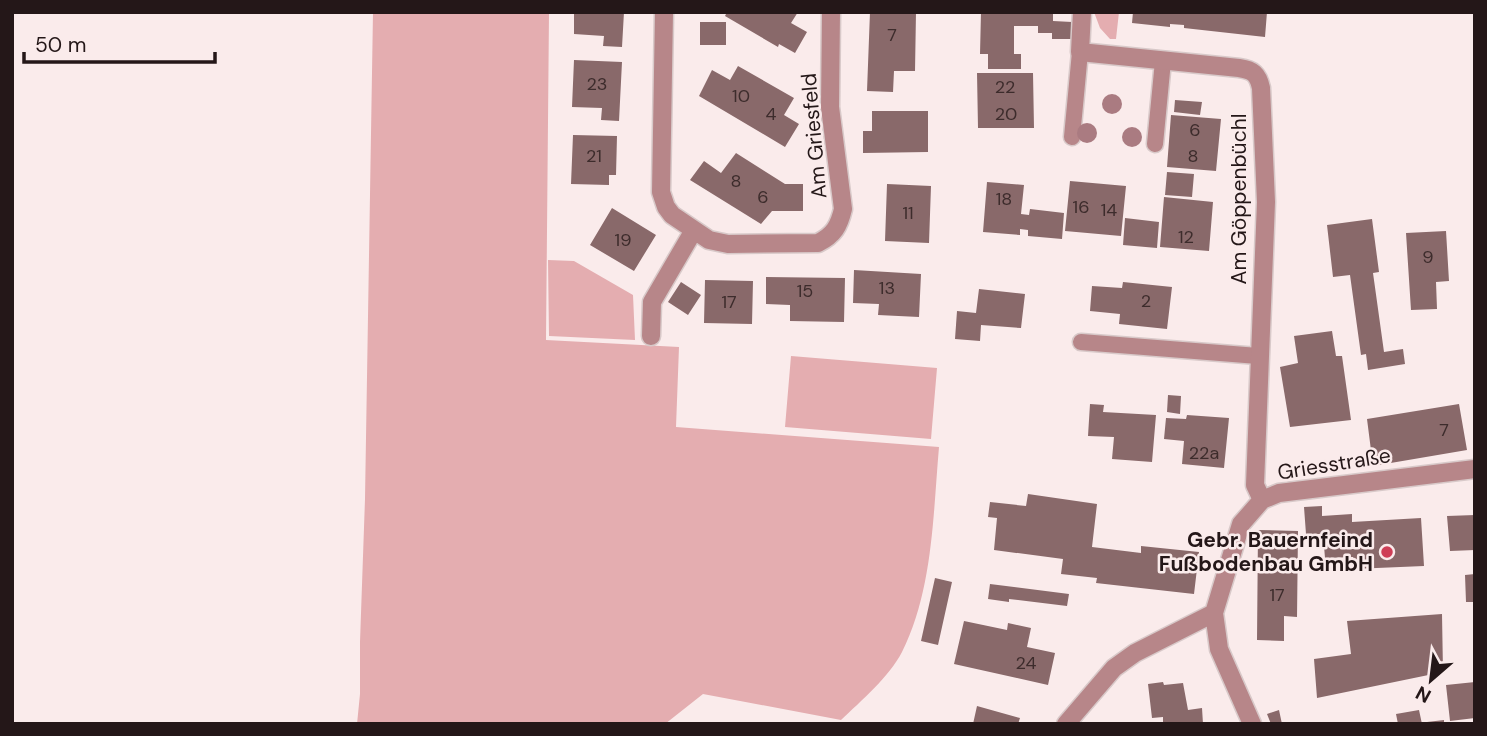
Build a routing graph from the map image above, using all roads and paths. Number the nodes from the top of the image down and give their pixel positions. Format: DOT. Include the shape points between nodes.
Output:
graph roads {
  1 [pos="664,12"];
  2 [pos="831,12"];
  3 [pos="1082,12"];
  4 [pos="1080,52"];
  5 [pos="1163,61"];
  6 [pos="1072,137"];
  7 [pos="1155,144"];
  8 [pos="694,230"];
  9 [pos="651,336"];
  10 [pos="1081,342"];
  11 [pos="1258,356"];
  12 [pos="1475,469"];
  13 [pos="1262,500"];
  14 [pos="1214,613"];
  15 [pos="1066,724"];
  16 [pos="1252,724"];
  1 -- 8 [label="street, Am Griesfeld" via="661,191 672,215"];
  2 -- 8 [label="street, Am Griesfeld" via="830,107 843,209 839,225 818,243 728,244 709,240"];
  3 -- 4 [label="street"];
  4 -- 5 [label="street, Am Göppenbüchl"];
  4 -- 6 [label="lane"];
  5 -- 7 [label="lane"];
  5 -- 11 [label="street, Am Göppenbüchl" via="1250,69 1258,76 1266,202"];
  8 -- 9 [label="street" via="652,302"];
  10 -- 11 [label="lane"];
  11 -- 13 [label="street, Am Göppenbüchl" via="1255,485"];
  12 -- 13 [label="street, Griesstraße" via="1279,493"];
  13 -- 14 [label="street, Griesstraße" via="1241,524"];
  14 -- 15 [label="street" via="1114,668"];
  14 -- 16 [label="street" via="1219,649"];
}
